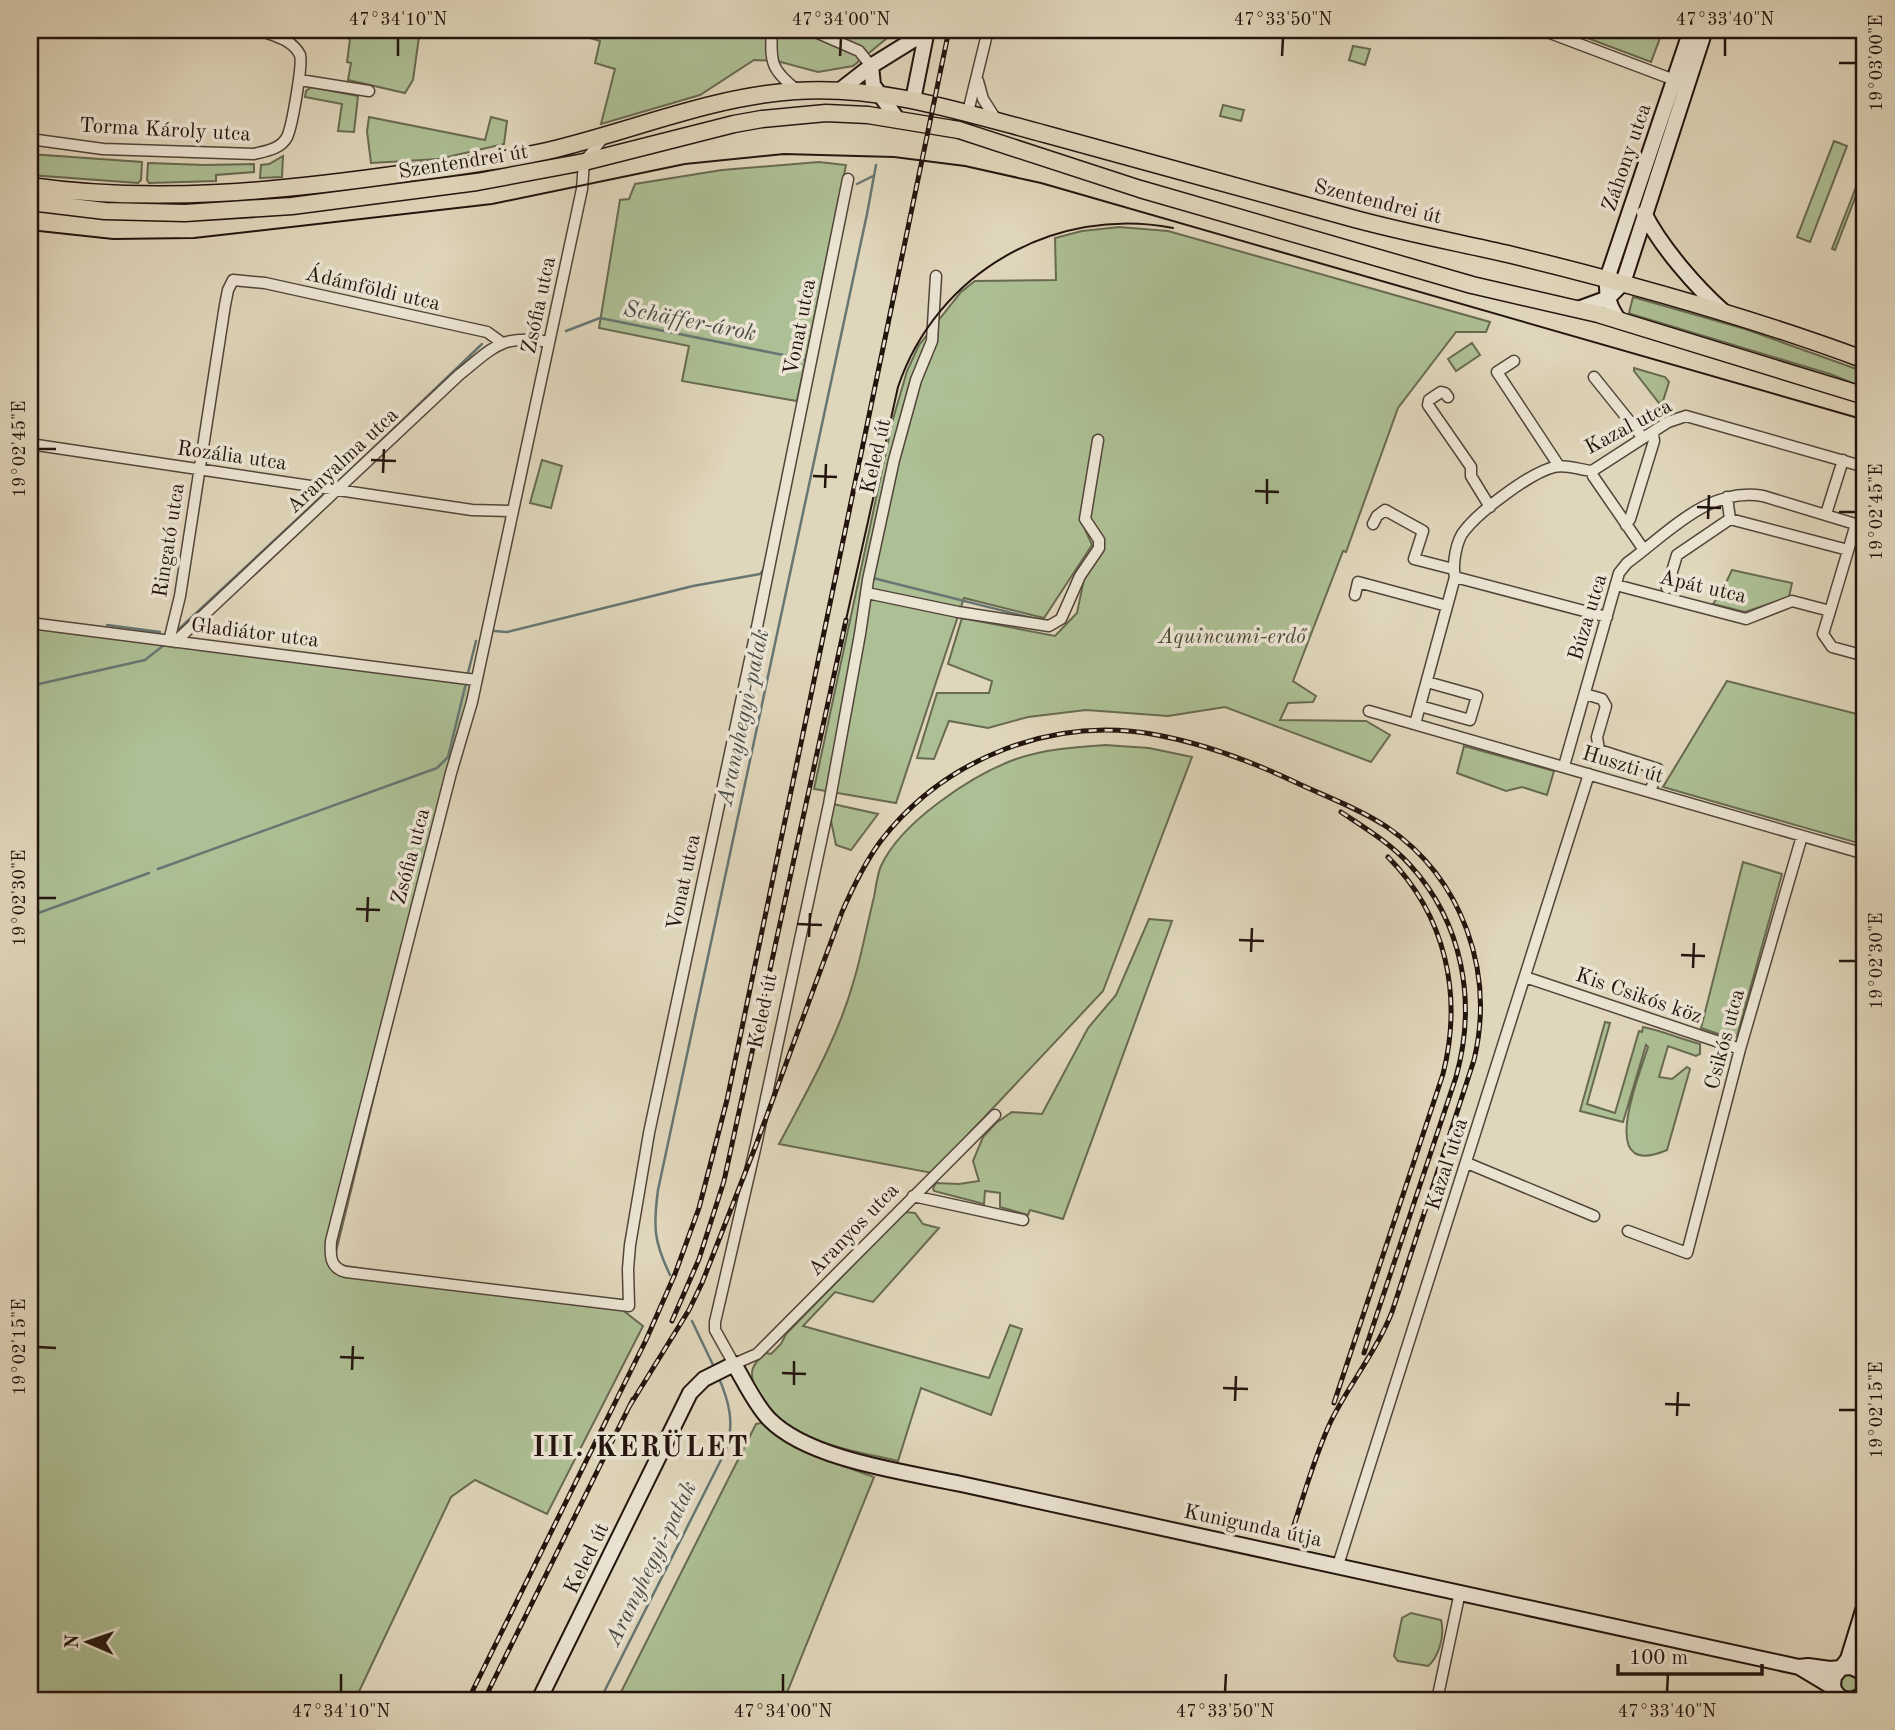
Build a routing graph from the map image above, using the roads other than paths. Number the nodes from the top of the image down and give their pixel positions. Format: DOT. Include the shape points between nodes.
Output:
graph roads {
  1 [pos="259,30"];
  2 [pos="772,30"];
  3 [pos="811,30"];
  4 [pos="925,30"];
  5 [pos="988,30"];
  6 [pos="1542,30"];
  7 [pos="1691,30"];
  8 [pos="1705,30"];
  9 [pos="902,46"];
  10 [pos="922,54"];
  11 [pos="871,66"];
  12 [pos="978,77"];
  13 [pos="300,80"];
  14 [pos="1681,81"];
  15 [pos="798,91"];
  16 [pos="839,91"];
  17 [pos="369,92"];
  18 [pos="878,93"];
  19 [pos="913,100"];
  20 [pos="968,112"];
  21 [pos="898,120"];
  22 [pos="997,121"];
  23 [pos="604,136"];
  24 [pos="30,139"];
  25 [pos="551,150"];
  26 [pos="584,162"];
  27 [pos="848,179"];
  28 [pos="30,186"];
  29 [pos="30,202"];
  30 [pos="1644,213"];
  31 [pos="936,276"];
  32 [pos="233,280"];
  33 [pos="1615,281"];
  34 [pos="1608,298"];
  35 [pos="1578,309"];
  36 [pos="1724,312"];
  37 [pos="1619,320"];
  38 [pos="501,342"];
  39 [pos="550,342"];
  40 [pos="1865,360"];
  41 [pos="1514,361"];
  42 [pos="1594,377"];
  43 [pos="1865,396"];
  44 [pos="1448,397"];
  45 [pos="1653,433"];
  46 [pos="1643,439"];
  47 [pos="1098,440"];
  48 [pos="30,444"];
  49 [pos="1843,460"];
  50 [pos="1559,466"];
  51 [pos="1865,467"];
  52 [pos="199,469"];
  53 [pos="1592,471"];
  54 [pos="339,490"];
  55 [pos="1727,497"];
  56 [pos="1490,507"];
  57 [pos="512,511"];
  58 [pos="1826,514"];
  59 [pos="1730,519"];
  60 [pos="1373,524"];
  61 [pos="1626,525"];
  62 [pos="1861,525"];
  63 [pos="1644,550"];
  64 [pos="1848,550"];
  65 [pos="1454,573"];
  66 [pos="1616,585"];
  67 [pos="1667,588"];
  68 [pos="867,593"];
  69 [pos="1355,595"];
  70 [pos="1447,606"];
  71 [pos="1830,611"];
  72 [pos="1607,617"];
  73 [pos="30,623"];
  74 [pos="172,641"];
  75 [pos="1865,656"];
  76 [pos="476,680"];
  77 [pos="1427,682"];
  78 [pos="1585,694"];
  79 [pos="1420,706"];
  80 [pos="1369,711"];
  81 [pos="1415,724"];
  82 [pos="1564,766"];
  83 [pos="1590,774"];
  84 [pos="1650,792"];
  85 [pos="1802,836"];
  86 [pos="1865,854"];
  87 [pos="1525,977"];
  88 [pos="1740,1049"];
  89 [pos="995,1115"];
  90 [pos="1467,1163"];
  91 [pos="913,1196"];
  92 [pos="1594,1216"];
  93 [pos="1023,1220"];
  94 [pos="1628,1231"];
  95 [pos="629,1307"];
  96 [pos="730,1366"];
  97 [pos="1338,1565"];
  98 [pos="1460,1592"];
  99 [pos="1865,1604"];
  100 [pos="1865,1621"];
  101 [pos="1799,1667"];
  102 [pos="1844,1668"];
  103 [pos="1863,1686"];
  104 [pos="1836,1696"];
  105 [pos="539,1700"];
  106 [pos="1437,1700"];
  1 -- 13 [label="street, Torma Károly utca" via="289,41 301,57"];
  2 -- 15 [label="street" via="774,69"];
  3 -- 11 [label="street" via="859,51"];
  4 -- 9 [label="street"];
  4 -- 10 [label="street"];
  5 -- 12 [label="street"];
  6 -- 14 [label="street"];
  7 -- 14 [label="street, Záhony utca"];
  8 -- 14 [label="street, Záhony utca"];
  9 -- 10 [label="street"];
  9 -- 11 [label="street"];
  10 -- 19 [label="street"];
  11 -- 16 [label="street"];
  11 -- 18 [label="street"];
  12 -- 20 [label="street"];
  12 -- 22 [label="street" via="983,99"];
  13 -- 17 [label="street"];
  13 -- 24 [label="street, Torma Károly utca" via="287,138 264,152 103,149"];
  14 -- 30 [label="street, Záhony utca" via="1681,102"];
  14 -- 33 [label="street, Záhony utca"];
  15 -- 16 [label="main road, Szentendrei út"];
  15 -- 23 [label="main road, Szentendrei út" via="715,104"];
  16 -- 18 [label="main road, Szentendrei út"];
  18 -- 19 [label="main road, Szentendrei út"];
  18 -- 21 [label="street"];
  19 -- 20 [label="main road, Szentendrei út"];
  20 -- 22 [label="main road, Szentendrei út"];
  21 -- 26 [label="main road, Szentendrei út" via="835,113 784,116"];
  21 -- 35 [label="main road, Szentendrei út" via="959,130 1140,189 1472,285"];
  22 -- 33 [label="main road, Szentendrei út" via="1360,221"];
  23 -- 25 [label="main road, Szentendrei út"];
  23 -- 26 [label="street"];
  25 -- 26 [label="street"];
  25 -- 28 [label="main road, Szentendrei út" via="266,191 139,193"];
  26 -- 29 [label="main road, Szentendrei út" via="460,185 292,206 185,213 105,211"];
  26 -- 39 [label="street, Zsófia utca"];
  27 -- 95 [label="street, Vonat utca" via="649,1133 630,1245"];
  30 -- 33 [label="street, Záhony utca"];
  30 -- 36 [label="street, Záhony utca" via="1684,269"];
  31 -- 68 [label="street, Keled út" via="932,341 903,422"];
  32 -- 38 [label="street, Ádámföldi utca" via="487,332"];
  32 -- 52 [label="street, Ringató utca"];
  33 -- 34 [label="street, Záhony utca" via="1606,291"];
  33 -- 36 [label="main road, Szentendrei út"];
  34 -- 35 [label="street"];
  34 -- 37 [label="street, Záhony utca"];
  35 -- 37 [label="main road, Szentendrei út"];
  36 -- 40 [label="main road, Szentendrei út"];
  37 -- 43 [label="main road, Szentendrei út"];
  38 -- 39 [label="street" via="519,338"];
  38 -- 54 [label="street, Aranyalma utca"];
  39 -- 57 [label="street, Zsófia utca"];
  41 -- 50 [label="street" via="1497,372"];
  42 -- 46 [label="street"];
  44 -- 56 [label="street" via="1441,392 1428,405 1471,467 1471,476"];
  45 -- 46 [label="street, Kazal utca"];
  45 -- 49 [label="street, Kazal utca" via="1679,417 1694,416"];
  45 -- 61 [label="street"];
  46 -- 53 [label="street, Kazal utca"];
  47 -- 68 [label="street" via="1085,519 1099,548 1075,584 1061,620 1049,626"];
  48 -- 52 [label="street, Rozália utca"];
  49 -- 51 [label="street, Kazal utca"];
  49 -- 58 [label="street"];
  50 -- 53 [label="street, Kazal utca"];
  50 -- 56 [label="street" via="1540,472"];
  52 -- 54 [label="street, Rozália utca"];
  52 -- 74 [label="street, Ringató utca"];
  53 -- 61 [label="street"];
  54 -- 57 [label="street, Rozália utca" via="472,510"];
  54 -- 74 [label="street, Aranyalma utca"];
  55 -- 58 [label="street, Búza utca" via="1752,494"];
  55 -- 59 [label="street"];
  55 -- 63 [label="street, Búza utca" via="1705,504"];
  56 -- 65 [label="street" via="1463,531"];
  57 -- 76 [label="street, Zsófia utca"];
  58 -- 62 [label="street, Búza utca"];
  59 -- 64 [label="street"];
  59 -- 67 [label="street" via="1677,555"];
  60 -- 65 [label="street" via="1385,510 1423,531 1415,559"];
  61 -- 63 [label="street"];
  62 -- 64 [label="street, Búza utca"];
  63 -- 66 [label="street, Búza utca" via="1624,567"];
  64 -- 71 [label="street, Búza utca"];
  65 -- 70 [label="street"];
  65 -- 72 [label="street"];
  66 -- 71 [label="street, Apát utca" via="1746,619 1792,601"];
  66 -- 72 [label="street, Búza utca"];
  68 -- 96 [label="street, Keled út" via="829,804 715,1322"];
  69 -- 70 [label="street" via="1358,582"];
  70 -- 77 [label="street"];
  71 -- 75 [label="street" via="1823,634 1832,647"];
  72 -- 78 [label="street, Búza utca"];
  73 -- 74 [label="street, Gladiátor utca"];
  74 -- 76 [label="street, Gladiátor utca"];
  76 -- 95 [label="street, Zsófia utca" via="331,1241 332,1265 346,1272"];
  77 -- 79 [label="street"];
  77 -- 79 [label="street" via="1477,696 1473,711 1470,720"];
  78 -- 82 [label="street, Búza utca"];
  78 -- 84 [label="street" via="1602,699 1606,706 1597,737 1599,750 1658,769"];
  79 -- 81 [label="street"];
  80 -- 81 [label="street, Huszti út"];
  81 -- 82 [label="street, Huszti út"];
  82 -- 83 [label="street, Huszti út"];
  83 -- 84 [label="street, Huszti út"];
  83 -- 87 [label="street, Kazal utca"];
  84 -- 85 [label="street, Huszti út"];
  85 -- 86 [label="street, Huszti út"];
  85 -- 88 [label="street, Csikós utca"];
  87 -- 88 [label="street, Kis Csikós köz"];
  87 -- 90 [label="street, Kazal utca"];
  88 -- 94 [label="street, Csikós utca" via="1687,1253"];
  89 -- 91 [label="street, Aranyos utca"];
  90 -- 92 [label="street"];
  90 -- 97 [label="street, Kazal utca"];
  91 -- 93 [label="street"];
  91 -- 96 [label="street, Aranyos utca" via="757,1354"];
  96 -- 97 [label="street, Kunigunda útja" via="769,1419 821,1450"];
  96 -- 105 [label="street, Keled út" via="692,1390 677,1416"];
  97 -- 98 [label="street, Kunigunda útja"];
  98 -- 101 [label="street, Kunigunda útja"];
  98 -- 106 [label="street"];
  99 -- 102 [label="street"];
  100 -- 103 [label="street"];
  101 -- 102 [label="street, Kunigunda útja"];
  101 -- 104 [label="street, Kunigunda útja" via="1825,1682"];
  102 -- 103 [label="street, Kunigunda útja" via="1853,1667"];
  102 -- 104 [label="street" via="1834,1677"];
  103 -- 104 [label="street, Kunigunda útja" via="1845,1699"];
}
